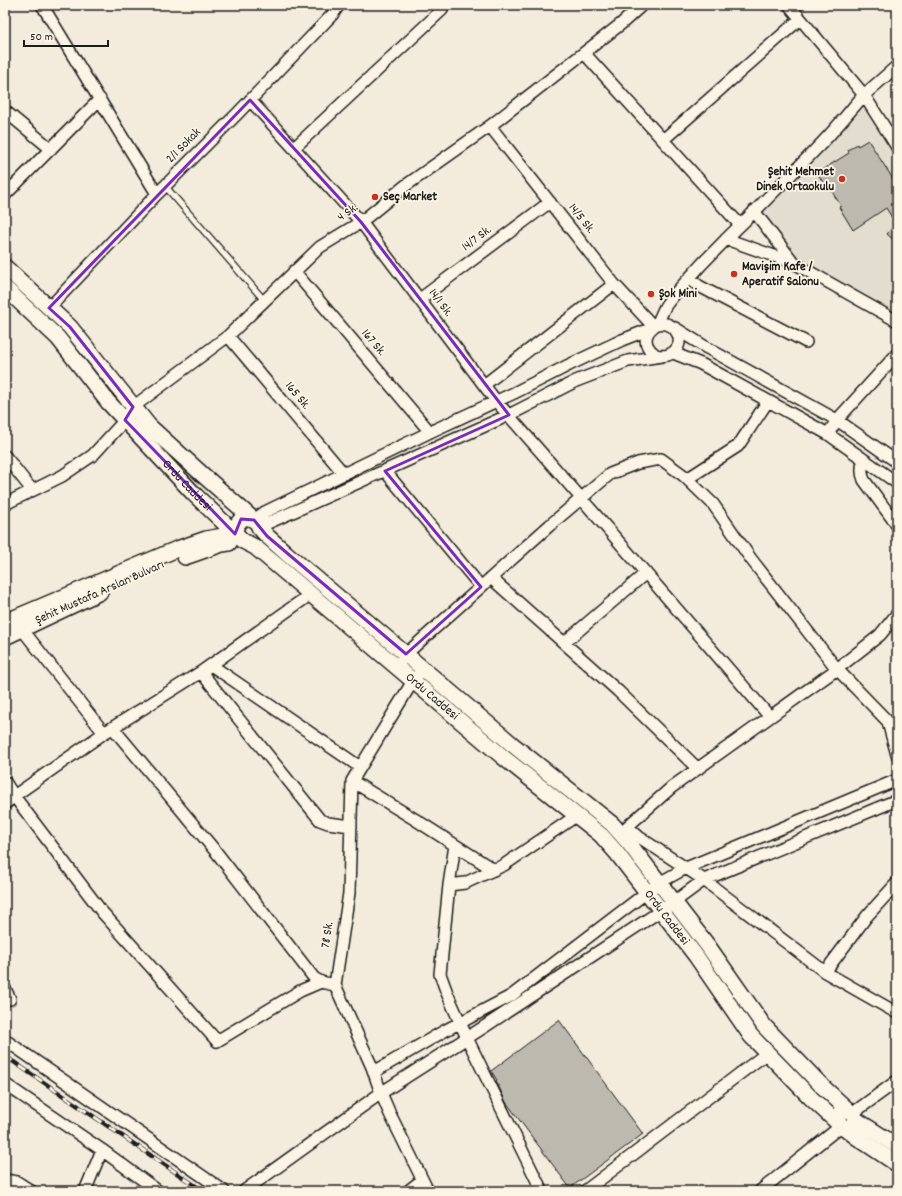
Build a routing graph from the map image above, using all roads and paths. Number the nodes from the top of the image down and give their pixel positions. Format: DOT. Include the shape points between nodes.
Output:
graph roads {
  1 [pos="42,5"];
  2 [pos="339,5"];
  3 [pos="642,5"];
  4 [pos="789,5"];
  5 [pos="442,10"];
  6 [pos="800,19"];
  7 [pos="584,53"];
  8 [pos="897,66"];
  9 [pos="864,95"];
  10 [pos="100,99"];
  11 [pos="250,100"];
  12 [pos="5,111"];
  13 [pos="490,126"];
  14 [pos="663,140"];
  15 [pos="897,147"];
  16 [pos="294,148"];
  17 [pos="51,149"];
  18 [pos="165,185"];
  19 [pos="157,194"];
  20 [pos="5,195"];
  21 [pos="550,202"];
  22 [pos="754,211"];
  23 [pos="361,222"];
  24 [pos="740,225"];
  25 [pos="726,239"];
  26 [pos="794,263"];
  27 [pos="5,267"];
  28 [pos="294,272"];
  29 [pos="689,278"];
  30 [pos="614,284"];
  31 [pos="5,288"];
  32 [pos="420,299"];
  33 [pos="264,300"];
  34 [pos="49,308"];
  35 [pos="39,319"];
  36 [pos="897,322"];
  37 [pos="653,326"];
  38 [pos="675,328"];
  39 [pos="228,336"];
  40 [pos="806,342"];
  41 [pos="669,354"];
  42 [pos="897,354"];
  43 [pos="484,385"];
  44 [pos="496,401"];
  45 [pos="768,401"];
  46 [pos="133,407"];
  47 [pos="509,415"];
  48 [pos="124,420"];
  49 [pos="837,420"];
  50 [pos="430,432"];
  51 [pos="828,434"];
  52 [pos="5,456"];
  53 [pos="864,460"];
  54 [pos="897,462"];
  55 [pos="385,471"];
  56 [pos="344,474"];
  57 [pos="687,479"];
  58 [pos="897,483"];
  59 [pos="32,490"];
  60 [pos="581,498"];
  61 [pos="5,504"];
  62 [pos="256,524"];
  63 [pos="897,525"];
  64 [pos="242,539"];
  65 [pos="646,573"];
  66 [pos="491,578"];
  67 [pos="481,587"];
  68 [pos="311,594"];
  69 [pos="897,614"];
  70 [pos="5,622"];
  71 [pos="22,629"];
  72 [pos="5,637"];
  73 [pos="564,643"];
  74 [pos="406,654"];
  75 [pos="396,666"];
  76 [pos="423,668"];
  77 [pos="206,669"];
  78 [pos="837,669"];
  79 [pos="413,681"];
  80 [pos="770,717"];
  81 [pos="888,722"];
  82 [pos="109,730"];
  83 [pos="897,731"];
  84 [pos="897,755"];
  85 [pos="360,767"];
  86 [pos="698,769"];
  87 [pos="897,780"];
  88 [pos="352,781"];
  89 [pos="5,782"];
  90 [pos="14,796"];
  91 [pos="897,800"];
  92 [pos="5,804"];
  93 [pos="576,816"];
  94 [pos="351,826"];
  95 [pos="624,830"];
  96 [pos="455,845"];
  97 [pos="686,868"];
  98 [pos="494,870"];
  99 [pos="704,880"];
  100 [pos="659,883"];
  101 [pos="897,883"];
  102 [pos="449,885"];
  103 [pos="647,893"];
  104 [pos="674,902"];
  105 [pos="660,910"];
  106 [pos="825,972"];
  107 [pos="321,982"];
  108 [pos="335,985"];
  109 [pos="897,1013"];
  110 [pos="460,1022"];
  111 [pos="467,1038"];
  112 [pos="5,1040"];
  113 [pos="767,1053"];
  114 [pos="374,1072"];
  115 [pos="897,1081"];
  116 [pos="5,1084"];
  117 [pos="381,1093"];
  118 [pos="847,1120"];
  119 [pos="897,1146"];
  120 [pos="102,1150"];
  121 [pos="897,1164"];
  122 [pos="5,1180"];
  123 [pos="422,1180"];
  124 [pos="31,1191"];
  125 [pos="85,1191"];
  126 [pos="158,1191"];
  127 [pos="224,1191"];
  128 [pos="244,1191"];
  129 [pos="408,1191"];
  130 [pos="428,1191"];
  131 [pos="542,1191"];
  132 [pos="585,1191"];
  133 [pos="760,1191"];
  1 -- 10 [label="street"];
  2 -- 11 [label="street, 2/1 Sokak"];
  3 -- 7 [label="street, 4 Sk."];
  4 -- 6 [label="street"];
  5 -- 16 [label="street"];
  6 -- 9 [label="street"];
  6 -- 14 [label="street"];
  7 -- 13 [label="street, 4 Sk."];
  7 -- 14 [label="street"];
  8 -- 9 [label="street"];
  9 -- 15 [label="street"];
  9 -- 22 [label="street" via="819,146"];
  10 -- 17 [label="street"];
  10 -- 19 [label="street"];
  11 -- 16 [label="street, 14/1 Sk."];
  11 -- 18 [label="street, 2/1 Sokak"];
  12 -- 17 [label="street"];
  13 -- 21 [label="street, 14/5 Sk."];
  13 -- 23 [label="street, 4 Sk." via="405,186"];
  14 -- 24 [label="street"];
  16 -- 23 [label="street, 14/1 Sk."];
  17 -- 20 [label="street"];
  18 -- 19 [label="street, 2/1 Sokak"];
  18 -- 33 [label="lane"];
  19 -- 34 [label="street, 2/1 Sokak"];
  21 -- 30 [label="street, 14/5 Sk."];
  21 -- 32 [label="street, 14/7 Sk."];
  22 -- 24 [label="street"];
  22 -- 26 [label="street"];
  23 -- 28 [label="street, 4 Sk." via="320,248"];
  23 -- 32 [label="street, 14/1 Sk."];
  24 -- 25 [label="street"];
  25 -- 26 [label="street"];
  25 -- 29 [label="street"];
  26 -- 36 [label="street"];
  27 -- 34 [label="main road, Ordu Caddesi"];
  28 -- 33 [label="street, 4 Sk."];
  28 -- 50 [label="street, 167 Sk."];
  29 -- 37 [label="street" via="665,306"];
  29 -- 40 [label="street" via="699,286"];
  30 -- 37 [label="street, 14/5 Sk."];
  30 -- 43 [label="street"];
  31 -- 35 [label="main road, Ordu Caddesi"];
  32 -- 43 [label="street, 14/1 Sk."];
  33 -- 39 [label="street, 4 Sk."];
  34 -- 35 [label="main road"];
  34 -- 46 [label="main road, Ordu Caddesi" via="70,327"];
  35 -- 48 [label="main road, Ordu Caddesi" via="58,338"];
  37 -- 38 [label="street" via="667,323"];
  37 -- 41 [label="street" via="647,334 647,345 654,354"];
  37 -- 44 [label="street"];
  38 -- 41 [label="street" via="679,344"];
  38 -- 49 [label="street"];
  39 -- 46 [label="street, 4 Sk."];
  39 -- 56 [label="street, 165 Sk."];
  41 -- 45 [label="street" via="702,364"];
  41 -- 47 [label="street" via="628,361 576,381"];
  42 -- 49 [label="street"];
  43 -- 44 [label="street, 14/1 Sk."];
  44 -- 47 [label="street, 14/1 Sk."];
  44 -- 50 [label="street"];
  45 -- 51 [label="street"];
  45 -- 57 [label="street" via="738,446"];
  46 -- 48 [label="street, 4 Sk."];
  46 -- 62 [label="main road, Ordu Caddesi" via="149,426"];
  47 -- 55 [label="street"];
  47 -- 60 [label="street, 14/1 Sk."];
  48 -- 59 [label="street, 4 Sk." via="93,455 62,476"];
  48 -- 64 [label="main road, Ordu Caddesi" via="194,494"];
  49 -- 51 [label="street"];
  49 -- 54 [label="street"];
  50 -- 56 [label="street"];
  51 -- 53 [label="street"];
  52 -- 59 [label="street"];
  53 -- 58 [label="street"];
  53 -- 63 [label="street" via="864,480"];
  55 -- 62 [label="street"];
  55 -- 67 [label="street"];
  56 -- 62 [label="street" via="265,512"];
  57 -- 60 [label="street" via="661,459 638,463 610,474"];
  57 -- 78 [label="street" via="713,504 751,559"];
  59 -- 61 [label="street, 4 Sk."];
  60 -- 65 [label="street, 14/1 Sk."];
  60 -- 66 [label="street"];
  62 -- 64 [label="main road" via="259,531 255,538"];
  62 -- 64 [label="main road" via="249,518 238,522 235,528"];
  62 -- 74 [label="main road, Ordu Caddesi" via="286,553"];
  64 -- 68 [label="main road, Ordu Caddesi"];
  64 -- 70 [label="main road, Şehit Mustafa Arslan Bulvarı" via="206,539 177,549"];
  64 -- 71 [label="main road, Şehit Mustafa Arslan Bulvarı" via="148,570"];
  65 -- 73 [label="street"];
  65 -- 80 [label="street, 14/1 Sk."];
  66 -- 67 [label="street"];
  66 -- 73 [label="street"];
  67 -- 74 [label="street"];
  68 -- 75 [label="main road, Ordu Caddesi"];
  68 -- 77 [label="street"];
  69 -- 78 [label="street" via="880,635"];
  71 -- 72 [label="main road, Şehit Mustafa Arslan Bulvarı"];
  71 -- 82 [label="street"];
  73 -- 86 [label="street" via="618,691"];
  74 -- 75 [label="street"];
  74 -- 76 [label="main road, Ordu Caddesi"];
  75 -- 79 [label="main road, Ordu Caddesi"];
  76 -- 79 [label="street, 78 Sk."];
  76 -- 95 [label="main road, Ordu Caddesi" via="513,745 612,824"];
  77 -- 82 [label="street"];
  77 -- 85 [label="street"];
  77 -- 94 [label="street" via="320,820 328,824"];
  78 -- 80 [label="street"];
  78 -- 81 [label="street"];
  79 -- 85 [label="street, 78 Sk."];
  79 -- 93 [label="main road, Ordu Caddesi"];
  80 -- 86 [label="street"];
  81 -- 83 [label="street"];
  81 -- 84 [label="street"];
  82 -- 90 [label="street"];
  82 -- 107 [label="street" via="217,853 314,978"];
  85 -- 88 [label="street, 78 Sk."];
  86 -- 95 [label="street" via="672,787"];
  87 -- 97 [label="street"];
  88 -- 94 [label="street, 78 Sk."];
  88 -- 96 [label="street"];
  89 -- 90 [label="street"];
  90 -- 92 [label="street"];
  90 -- 107 [label="street" via="102,912 217,1041 300,991"];
  91 -- 99 [label="street"];
  93 -- 98 [label="street"];
  93 -- 103 [label="main road, Ordu Caddesi" via="601,835"];
  94 -- 108 [label="street, 78 Sk." via="349,893"];
  95 -- 97 [label="street"];
  95 -- 100 [label="main road, Ordu Caddesi"];
  96 -- 98 [label="street"];
  96 -- 102 [label="street"];
  97 -- 99 [label="street"];
  97 -- 100 [label="street"];
  98 -- 102 [label="street" via="465,884"];
  99 -- 104 [label="street"];
  99 -- 106 [label="street"];
  100 -- 103 [label="street"];
  100 -- 104 [label="main road, Ordu Caddesi"];
  101 -- 106 [label="street" via="867,916"];
  102 -- 110 [label="street" via="440,974"];
  103 -- 105 [label="main road, Ordu Caddesi"];
  103 -- 110 [label="street" via="511,996"];
  104 -- 105 [label="street"];
  104 -- 118 [label="main road, Ordu Caddesi" via="764,1026 823,1087"];
  105 -- 111 [label="street"];
  105 -- 113 [label="main road, Ordu Caddesi" via="696,956 751,1036"];
  106 -- 109 [label="street"];
  107 -- 108 [label="street"];
  108 -- 114 [label="street"];
  110 -- 111 [label="street"];
  110 -- 114 [label="street"];
  111 -- 117 [label="street"];
  111 -- 131 [label="street"];
  112 -- 127 [label="street"];
  113 -- 118 [label="main road, Ordu Caddesi" via="812,1099"];
  113 -- 132 [label="street"];
  114 -- 117 [label="street"];
  115 -- 118 [label="street"];
  116 -- 120 [label="street"];
  117 -- 123 [label="street"];
  117 -- 128 [label="street"];
  118 -- 119 [label="main road, Ordu Caddesi"];
  118 -- 121 [label="main road, Ordu Caddesi" via="855,1136"];
  118 -- 133 [label="street"];
  120 -- 125 [label="street"];
  120 -- 126 [label="street"];
  122 -- 124 [label="street" via="17,1182"];
  123 -- 129 [label="street"];
  123 -- 130 [label="street"];
}
